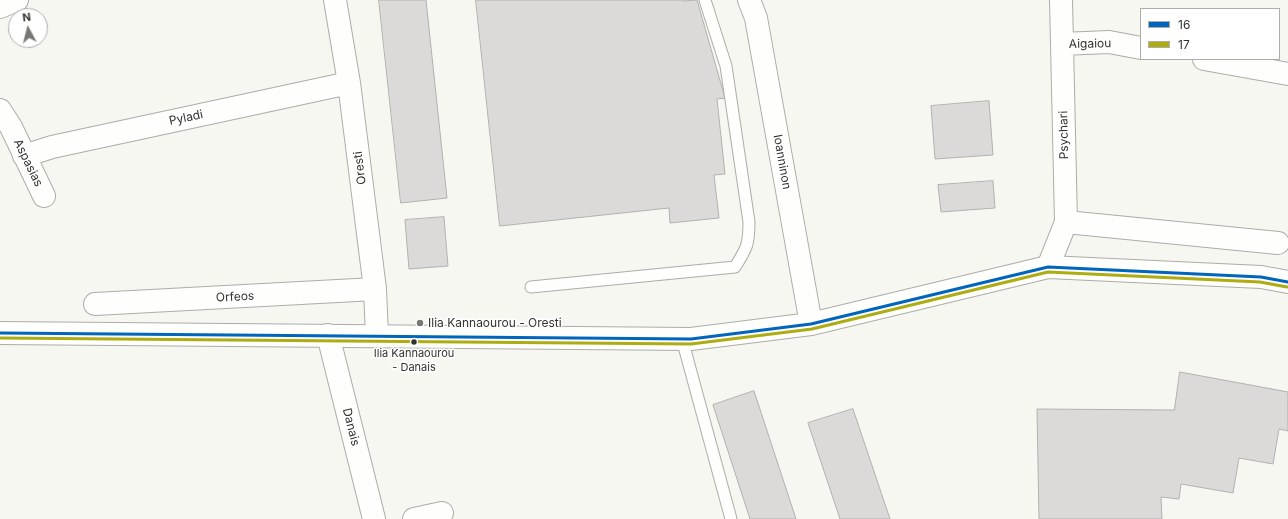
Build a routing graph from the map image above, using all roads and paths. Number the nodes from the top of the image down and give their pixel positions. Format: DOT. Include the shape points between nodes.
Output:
graph roads {
  1 [pos="17,0"];
  2 [pos="335,0"];
  3 [pos="705,0"];
  4 [pos="749,0"];
  5 [pos="1061,0"];
  6 [pos="0,7"];
  7 [pos="1062,44"];
  8 [pos="1140,48"];
  9 [pos="1210,60"];
  10 [pos="1288,74"];
  11 [pos="349,83"];
  12 [pos="0,110"];
  13 [pos="24,156"];
  14 [pos="44,196"];
  15 [pos="1066,222"];
  16 [pos="1278,243"];
  17 [pos="1048,267"];
  18 [pos="1288,282"];
  19 [pos="531,287"];
  20 [pos="375,289"];
  21 [pos="96,304"];
  22 [pos="811,324"];
  23 [pos="0,333"];
  24 [pos="328,335"];
  25 [pos="377,336"];
  26 [pos="682,339"];
  27 [pos="442,513"];
  28 [pos="374,519"];
  29 [pos="414,519"];
  30 [pos="732,519"];
  1 -- 6 [label="street"];
  2 -- 11 [label="street, Oresti"];
  3 -- 19 [label="lane" via="726,66 748,222 749,238 746,250 735,266"];
  4 -- 22 [label="street, Ioanninon" via="756,18"];
  5 -- 7 [label="street, Psychari"];
  7 -- 8 [label="street, Aigaiou" via="1109,42"];
  7 -- 15 [label="street, Psychari"];
  9 -- 10 [label="street"];
  11 -- 13 [label="street, Pyladi" via="52,147"];
  11 -- 20 [label="street, Oresti"];
  12 -- 13 [label="street, Aspasias"];
  13 -- 14 [label="street, Aspasias"];
  15 -- 16 [label="street"];
  15 -- 17 [label="street, Psychari"];
  17 -- 18 [label="street" via="1261,277"];
  17 -- 22 [label="street"];
  20 -- 21 [label="street, Orfeos"];
  20 -- 25 [label="street, Oresti"];
  22 -- 26 [label="street"];
  23 -- 24 [label="street"];
  24 -- 25 [label="street"];
  24 -- 28 [label="street, Danais"];
  25 -- 26 [label="street"];
  26 -- 30 [label="lane"];
  27 -- 29 [label="street"];
}
